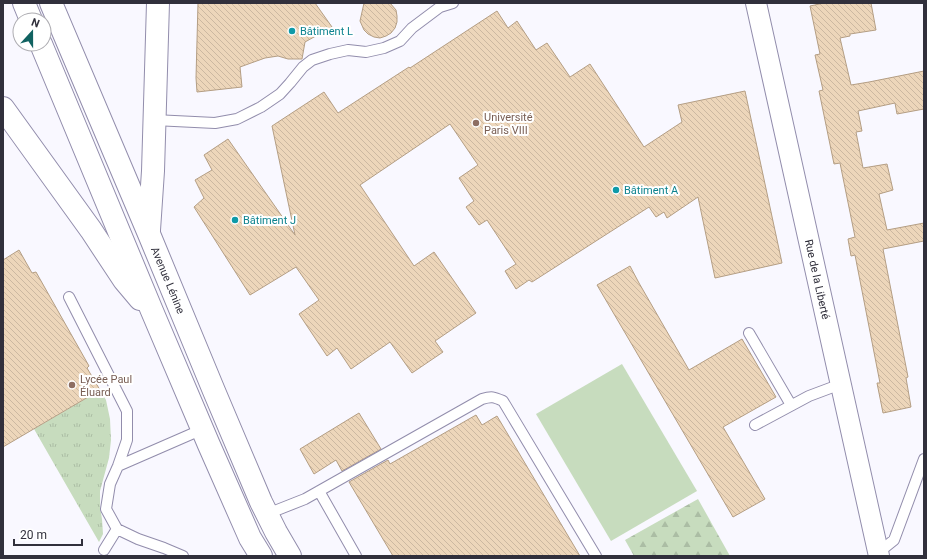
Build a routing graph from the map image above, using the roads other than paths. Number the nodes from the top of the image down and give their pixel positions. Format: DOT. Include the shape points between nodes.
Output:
graph roads {
  1 [pos="51,3"];
  2 [pos="158,3"];
  3 [pos="453,3"];
  4 [pos="756,3"];
  5 [pos="44,52"];
  6 [pos="3,108"];
  7 [pos="154,120"];
  8 [pos="149,234"];
  9 [pos="69,297"];
  10 [pos="152,311"];
  11 [pos="749,333"];
  12 [pos="841,384"];
  13 [pos="791,406"];
  14 [pos="755,425"];
  15 [pos="202,429"];
  16 [pos="924,459"];
  17 [pos="118,466"];
  18 [pos="319,491"];
  19 [pos="267,514"];
  20 [pos="117,529"];
  21 [pos="104,550"];
  22 [pos="879,554"];
  23 [pos="183,556"];
  24 [pos="261,556"];
  25 [pos="290,556"];
  26 [pos="356,556"];
  27 [pos="596,556"];
  1 -- 8 [label="main road, Avenue Lénine"];
  2 -- 7 [label="main road"];
  3 -- 7 [label="lane" via="440,7 412,28 400,41 384,48 366,52 348,50 312,60 280,94 237,119 215,123"];
  4 -- 12 [label="street, Rue de la Liberté"];
  5 -- 10 [label="main road"];
  6 -- 10 [label="main road" via="124,280"];
  7 -- 8 [label="main road"];
  8 -- 19 [label="main road, Avenue Lénine"];
  9 -- 17 [label="lane" via="127,411 127,440"];
  10 -- 15 [label="main road"];
  11 -- 13 [label="lane"];
  12 -- 13 [label="lane"];
  12 -- 22 [label="street, Rue de la Liberté"];
  13 -- 14 [label="lane"];
  15 -- 17 [label="lane"];
  15 -- 24 [label="main road" via="250,538"];
  16 -- 22 [label="lane" via="894,540"];
  17 -- 20 [label="lane" via="110,484 106,509"];
  18 -- 19 [label="lane" via="305,500"];
  18 -- 26 [label="lane"];
  18 -- 27 [label="lane" via="490,396 503,402"];
  19 -- 25 [label="main road, Avenue Lénine"];
  20 -- 21 [label="lane"];
  20 -- 23 [label="lane"];
}
